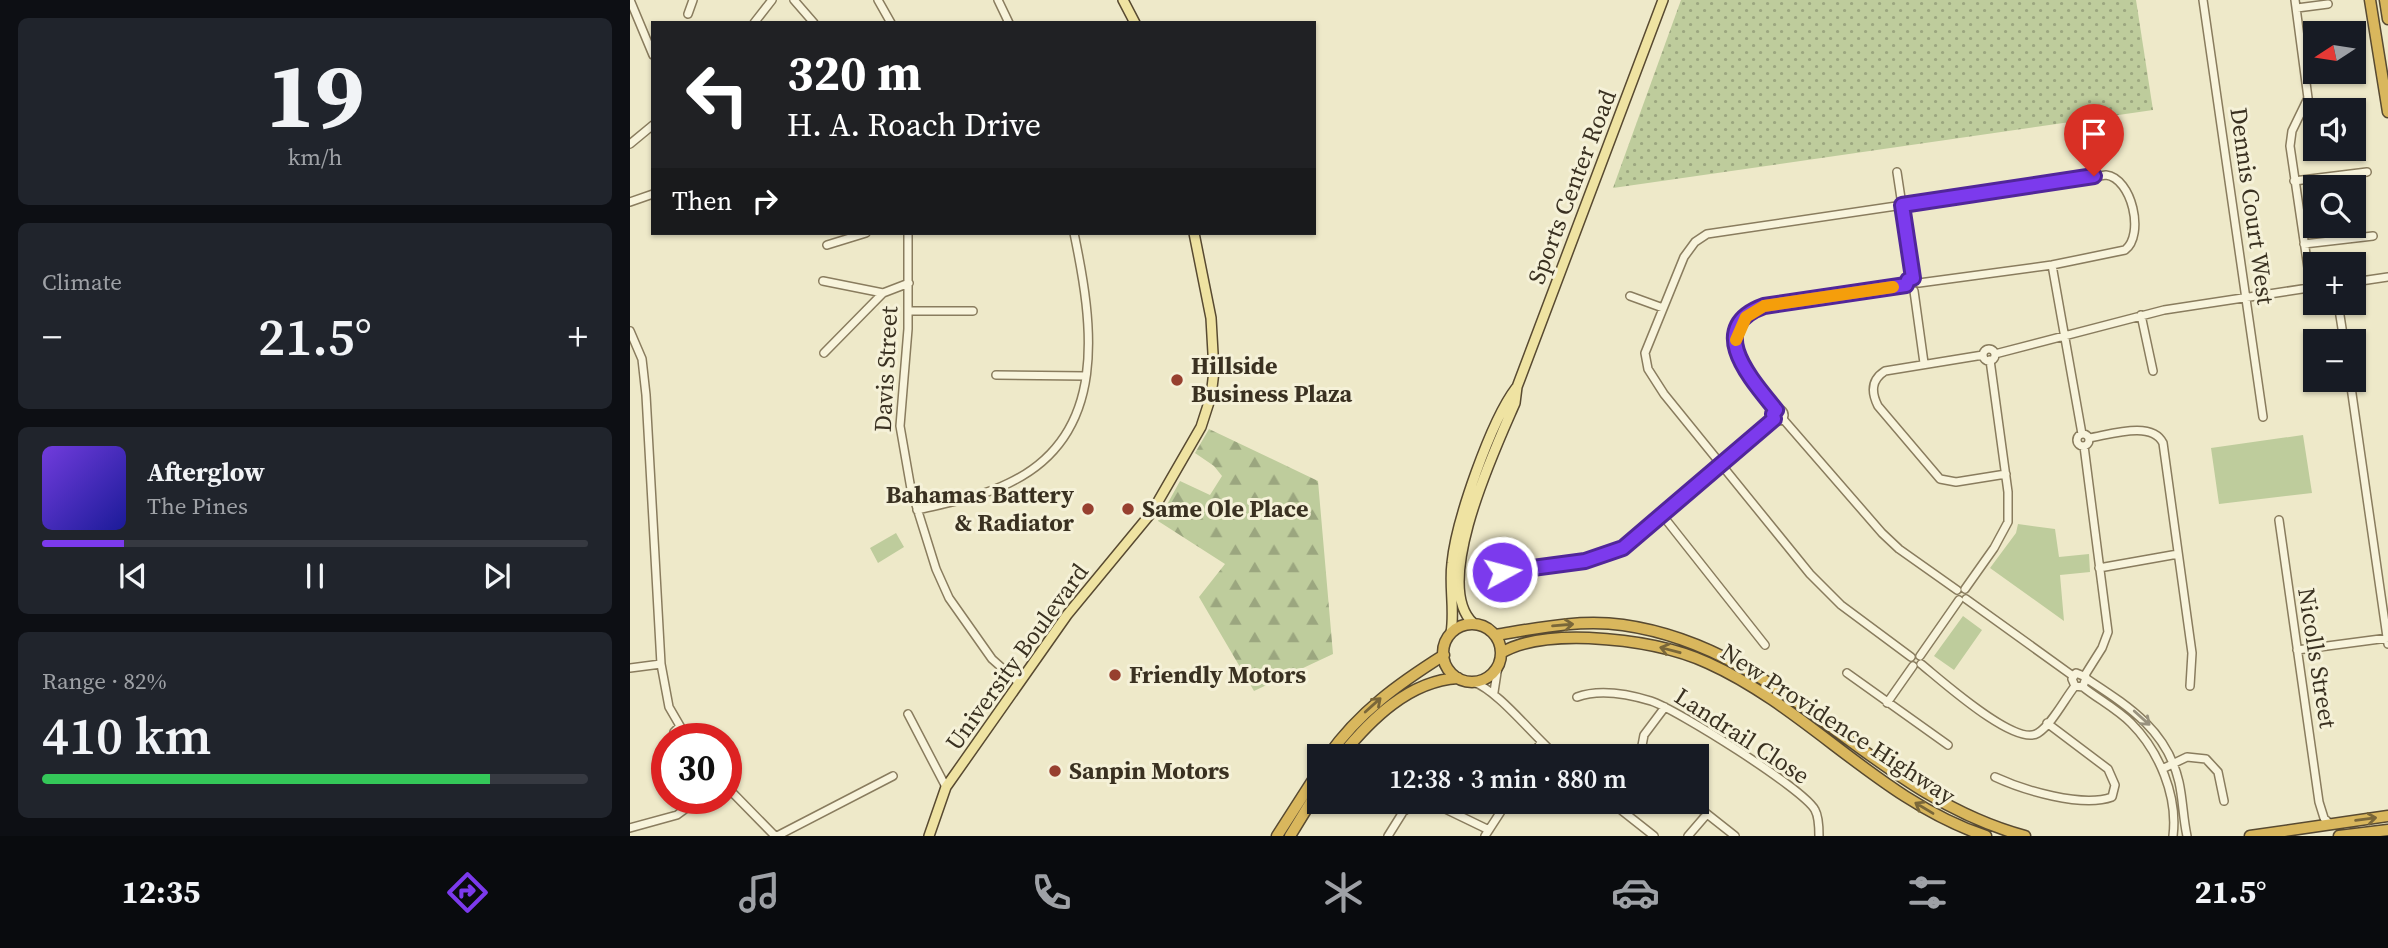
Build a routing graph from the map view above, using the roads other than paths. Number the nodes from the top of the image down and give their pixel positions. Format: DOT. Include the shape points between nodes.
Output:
graph roads {
  1 [pos="630,0"];
  2 [pos="693,0"];
  3 [pos="772,0"];
  4 [pos="794,0"];
  5 [pos="878,0"];
  6 [pos="998,0"];
  7 [pos="1123,0"];
  8 [pos="1662,0"];
  9 [pos="2203,0"];
  10 [pos="2371,0"];
  11 [pos="2385,0"];
  12 [pos="2296,4"];
  13 [pos="2328,4"];
  14 [pos="688,14"];
  15 [pos="2388,19"];
  16 [pos="756,21"];
  17 [pos="812,21"];
  18 [pos="890,21"];
  19 [pos="1008,21"];
  20 [pos="1134,21"];
  21 [pos="651,50"];
  22 [pos="2303,53"];
  23 [pos="2306,84"];
  24 [pos="2388,112"];
  25 [pos="651,127"];
  26 [pos="630,144"];
  27 [pos="1897,172"];
  28 [pos="2367,172"];
  29 [pos="2294,181"];
  30 [pos="651,195"];
  31 [pos="630,202"];
  32 [pos="1902,205"];
  33 [pos="859,235"];
  34 [pos="908,235"];
  35 [pos="1074,235"];
  36 [pos="1194,235"];
  37 [pos="2373,236"];
  38 [pos="827,244"];
  39 [pos="2304,244"];
  40 [pos="2306,252"];
  41 [pos="2052,265"];
  42 [pos="2388,277"];
  43 [pos="2366,280"];
  44 [pos="823,281"];
  45 [pos="1916,281"];
  46 [pos="909,283"];
  47 [pos="1906,285"];
  48 [pos="2303,289"];
  49 [pos="1914,291"];
  50 [pos="883,293"];
  51 [pos="1630,296"];
  52 [pos="2246,298"];
  53 [pos="1663,308"];
  54 [pos="909,311"];
  55 [pos="973,311"];
  56 [pos="2141,315"];
  57 [pos="630,331"];
  58 [pos="2066,335"];
  59 [pos="824,353"];
  60 [pos="1990,356"];
  61 [pos="1924,363"];
  62 [pos="2153,372"];
  63 [pos="996,375"];
  64 [pos="1086,376"];
  65 [pos="1517,387"];
  66 [pos="2352,392"];
  67 [pos="2263,417"];
  68 [pos="1779,419"];
  69 [pos="2085,439"];
  70 [pos="1721,465"];
  71 [pos="2006,474"];
  72 [pos="917,510"];
  73 [pos="1663,516"];
  74 [pos="2278,520"];
  75 [pos="2178,555"];
  76 [pos="2099,568"];
  77 [pos="1502,572"];
  78 [pos="1961,590"];
  79 [pos="1963,599"];
  80 [pos="1473,623"];
  81 [pos="1451,633"];
  82 [pos="1496,635"];
  83 [pos="2388,638"];
  84 [pos="2388,644"];
  85 [pos="1765,645"];
  86 [pos="2297,650"];
  87 [pos="1502,653"];
  88 [pos="1444,655"];
  89 [pos="1916,661"];
  90 [pos="661,664"];
  91 [pos="1498,666"];
  92 [pos="630,668"];
  93 [pos="1847,673"];
  94 [pos="2073,676"];
  95 [pos="2086,677"];
  96 [pos="1459,678"];
  97 [pos="1473,682"];
  98 [pos="1019,683"];
  99 [pos="2190,686"];
  100 [pos="2079,687"];
  101 [pos="1494,692"];
  102 [pos="1577,697"];
  103 [pos="1887,703"];
  104 [pos="1665,707"];
  105 [pos="908,713"];
  106 [pos="677,723"];
  107 [pos="2047,723"];
  108 [pos="1541,743"];
  109 [pos="1337,744"];
  110 [pos="1351,744"];
  111 [pos="1642,744"];
  112 [pos="1948,745"];
  113 [pos="2173,764"];
  114 [pos="2162,769"];
  115 [pos="893,776"];
  116 [pos="1995,777"];
  117 [pos="946,788"];
  118 [pos="1307,789"];
  119 [pos="2224,801"];
  120 [pos="742,802"];
  121 [pos="2319,802"];
  122 [pos="1307,809"];
  123 [pos="678,814"];
  124 [pos="1402,814"];
  125 [pos="1453,814"];
  126 [pos="1499,814"];
  127 [pos="1626,814"];
  128 [pos="1707,814"];
  129 [pos="2388,816"];
  130 [pos="2330,824"];
  131 [pos="2313,826"];
  132 [pos="630,828"];
  133 [pos="2388,830"];
  134 [pos="1487,833"];
  135 [pos="776,836"];
  136 [pos="929,836"];
  137 [pos="1277,836"];
  138 [pos="1290,836"];
  139 [pos="1388,836"];
  140 [pos="1654,836"];
  141 [pos="1688,836"];
  142 [pos="1735,836"];
  143 [pos="1819,836"];
  144 [pos="1986,836"];
  145 [pos="2025,836"];
  146 [pos="2173,836"];
  147 [pos="2186,836"];
  148 [pos="2250,836"];
  149 [pos="2339,836"];
  1 -- 21 [label="street"];
  2 -- 14 [label="street"];
  3 -- 16 [label="street"];
  4 -- 17 [label="street"];
  5 -- 18 [label="street"];
  6 -- 19 [label="street"];
  7 -- 20 [label="main road"];
  8 -- 65 [label="main road, Sports Center Road"];
  9 -- 52 [label="street, Dennis Court West"];
  10 -- 24 [label="highway"];
  11 -- 15 [label="highway"];
  12 -- 13 [label="street"];
  12 -- 22 [label="street"];
  23 -- 29 [label="street" via="2307,105 2291,136"];
  25 -- 26 [label="street"];
  27 -- 32 [label="street"];
  28 -- 29 [label="street"];
  29 -- 39 [label="street"];
  30 -- 31 [label="street"];
  32 -- 41 [label="street" via="2106,175 2120,180 2133,220 2130,246"];
  32 -- 45 [label="street"];
  32 -- 53 [label="street" via="1707,234 1684,257"];
  33 -- 38 [label="street"];
  34 -- 46 [label="street, Davis Street"];
  35 -- 64 [label="street" via="1086,311"];
  36 -- 98 [label="main road, University Boulevard" via="1210,318 1214,371 1204,420 1152,512 1067,614"];
  37 -- 39 [label="street"];
  39 -- 40 [label="street"];
  41 -- 45 [label="street"];
  41 -- 58 [label="street"];
  42 -- 43 [label="street"];
  44 -- 50 [label="street"];
  45 -- 47 [label="street" via="1908,280"];
  45 -- 49 [label="street"];
  46 -- 50 [label="street"];
  46 -- 54 [label="street, Davis Street"];
  47 -- 49 [label="street"];
  47 -- 68 [label="street" via="1774,304 1751,312 1738,331 1736,356"];
  48 -- 52 [label="street"];
  49 -- 61 [label="street"];
  50 -- 59 [label="street"];
  51 -- 53 [label="street"];
  52 -- 56 [label="street"];
  52 -- 67 [label="street, Dennis Court West"];
  53 -- 70 [label="street" via="1646,348 1647,369"];
  54 -- 55 [label="street"];
  54 -- 72 [label="street, Davis Street" via="900,426"];
  56 -- 58 [label="street"];
  56 -- 62 [label="street"];
  57 -- 90 [label="street" via="642,359 646,395"];
  58 -- 60 [label="street"];
  58 -- 69 [label="street"];
  60 -- 61 [label="street"];
  60 -- 71 [label="street"];
  61 -- 71 [label="street" via="1877,376 1873,393 1878,406 1940,479 1956,482"];
  63 -- 64 [label="street"];
  64 -- 72 [label="street" via="1077,419 1069,435 1048,456 1011,483"];
  65 -- 80 [label="main road, Sports Center Road" via="1464,542 1460,595"];
  65 -- 81 [label="main road, Sports Center Road" via="1508,399 1461,520 1451,565"];
  66 -- 83 [label="street"];
  68 -- 70 [label="street"];
  68 -- 78 [label="street" via="1899,549"];
  69 -- 75 [label="street" via="2143,430 2160,436"];
  69 -- 76 [label="street"];
  70 -- 73 [label="street"];
  70 -- 89 [label="street" via="1825,590"];
  71 -- 78 [label="street" via="2008,522"];
  72 -- 98 [label="street, Davis Street" via="936,569 962,619 992,659"];
  73 -- 77 [label="street" via="1623,548 1598,558"];
  73 -- 85 [label="street"];
  74 -- 86 [label="street, Nicolls Street"];
  75 -- 76 [label="street"];
  75 -- 99 [label="street" via="2192,653"];
  76 -- 95 [label="street" via="2108,632"];
  78 -- 79 [label="street"];
  79 -- 89 [label="street"];
  79 -- 94 [label="street"];
  80 -- 81 [label="highway"];
  80 -- 82 [label="highway"];
  81 -- 88 [label="highway"];
  82 -- 87 [label="highway"];
  82 -- 145 [label="highway, New Providence Highway, one-way" via="1593,623 1634,627 1708,648 1780,689 1933,800"];
  83 -- 84 [label="street"];
  83 -- 86 [label="street"];
  86 -- 121 [label="street, Nicolls Street"];
  87 -- 91 [label="highway"];
  144 -- 87 [label="highway, New Providence Highway, one-way" via="1923,808 1772,701 1706,662 1648,645 1604,639 1550,639"];
  88 -- 96 [label="highway" via="1448,668"];
  109 -- 88 [label="highway, one-way" via="1378,700"];
  89 -- 103 [label="street"];
  89 -- 107 [label="street" via="2016,735 2035,735"];
  90 -- 92 [label="street"];
  90 -- 106 [label="street" via="669,707"];
  91 -- 97 [label="highway" via="1488,677"];
  91 -- 101 [label="street"];
  93 -- 103 [label="street"];
  94 -- 95 [label="street"];
  94 -- 100 [label="street"];
  95 -- 100 [label="street"];
  95 -- 113 [label="street, one-way" via="2146,721"];
  96 -- 97 [label="highway"];
  96 -- 110 [label="highway" via="1438,680 1392,704"];
  97 -- 101 [label="street"];
  98 -- 117 [label="main road, University Boulevard"];
  100 -- 107 [label="street"];
  100 -- 114 [label="street" via="2128,720 2149,744"];
  101 -- 108 [label="street"];
  102 -- 104 [label="street, Landrail Close" via="1610,694"];
  103 -- 112 [label="street"];
  104 -- 111 [label="street"];
  104 -- 143 [label="street, Landrail Close" via="1752,760 1809,802 1817,815"];
  105 -- 117 [label="street"];
  107 -- 116 [label="street" via="2108,769 2115,785 2112,797 2099,801 2070,798"];
  113 -- 114 [label="street"];
  113 -- 119 [label="street" via="2193,757 2211,762"];
  113 -- 147 [label="street"];
  114 -- 146 [label="street" via="2171,802"];
  115 -- 135 [label="street"];
  117 -- 136 [label="main road, University Boulevard"];
  118 -- 137 [label="highway"];
  120 -- 135 [label="street"];
  121 -- 130 [label="street"];
  121 -- 131 [label="street"];
  122 -- 138 [label="highway"];
  123 -- 132 [label="street"];
  124 -- 139 [label="street"];
  125 -- 134 [label="street"];
  126 -- 134 [label="street"];
  127 -- 140 [label="street"];
  128 -- 141 [label="street"];
  128 -- 142 [label="street"];
  130 -- 129 [label="highway, one-way"];
  130 -- 131 [label="highway"];
  131 -- 148 [label="highway"];
  133 -- 149 [label="highway"];
}
